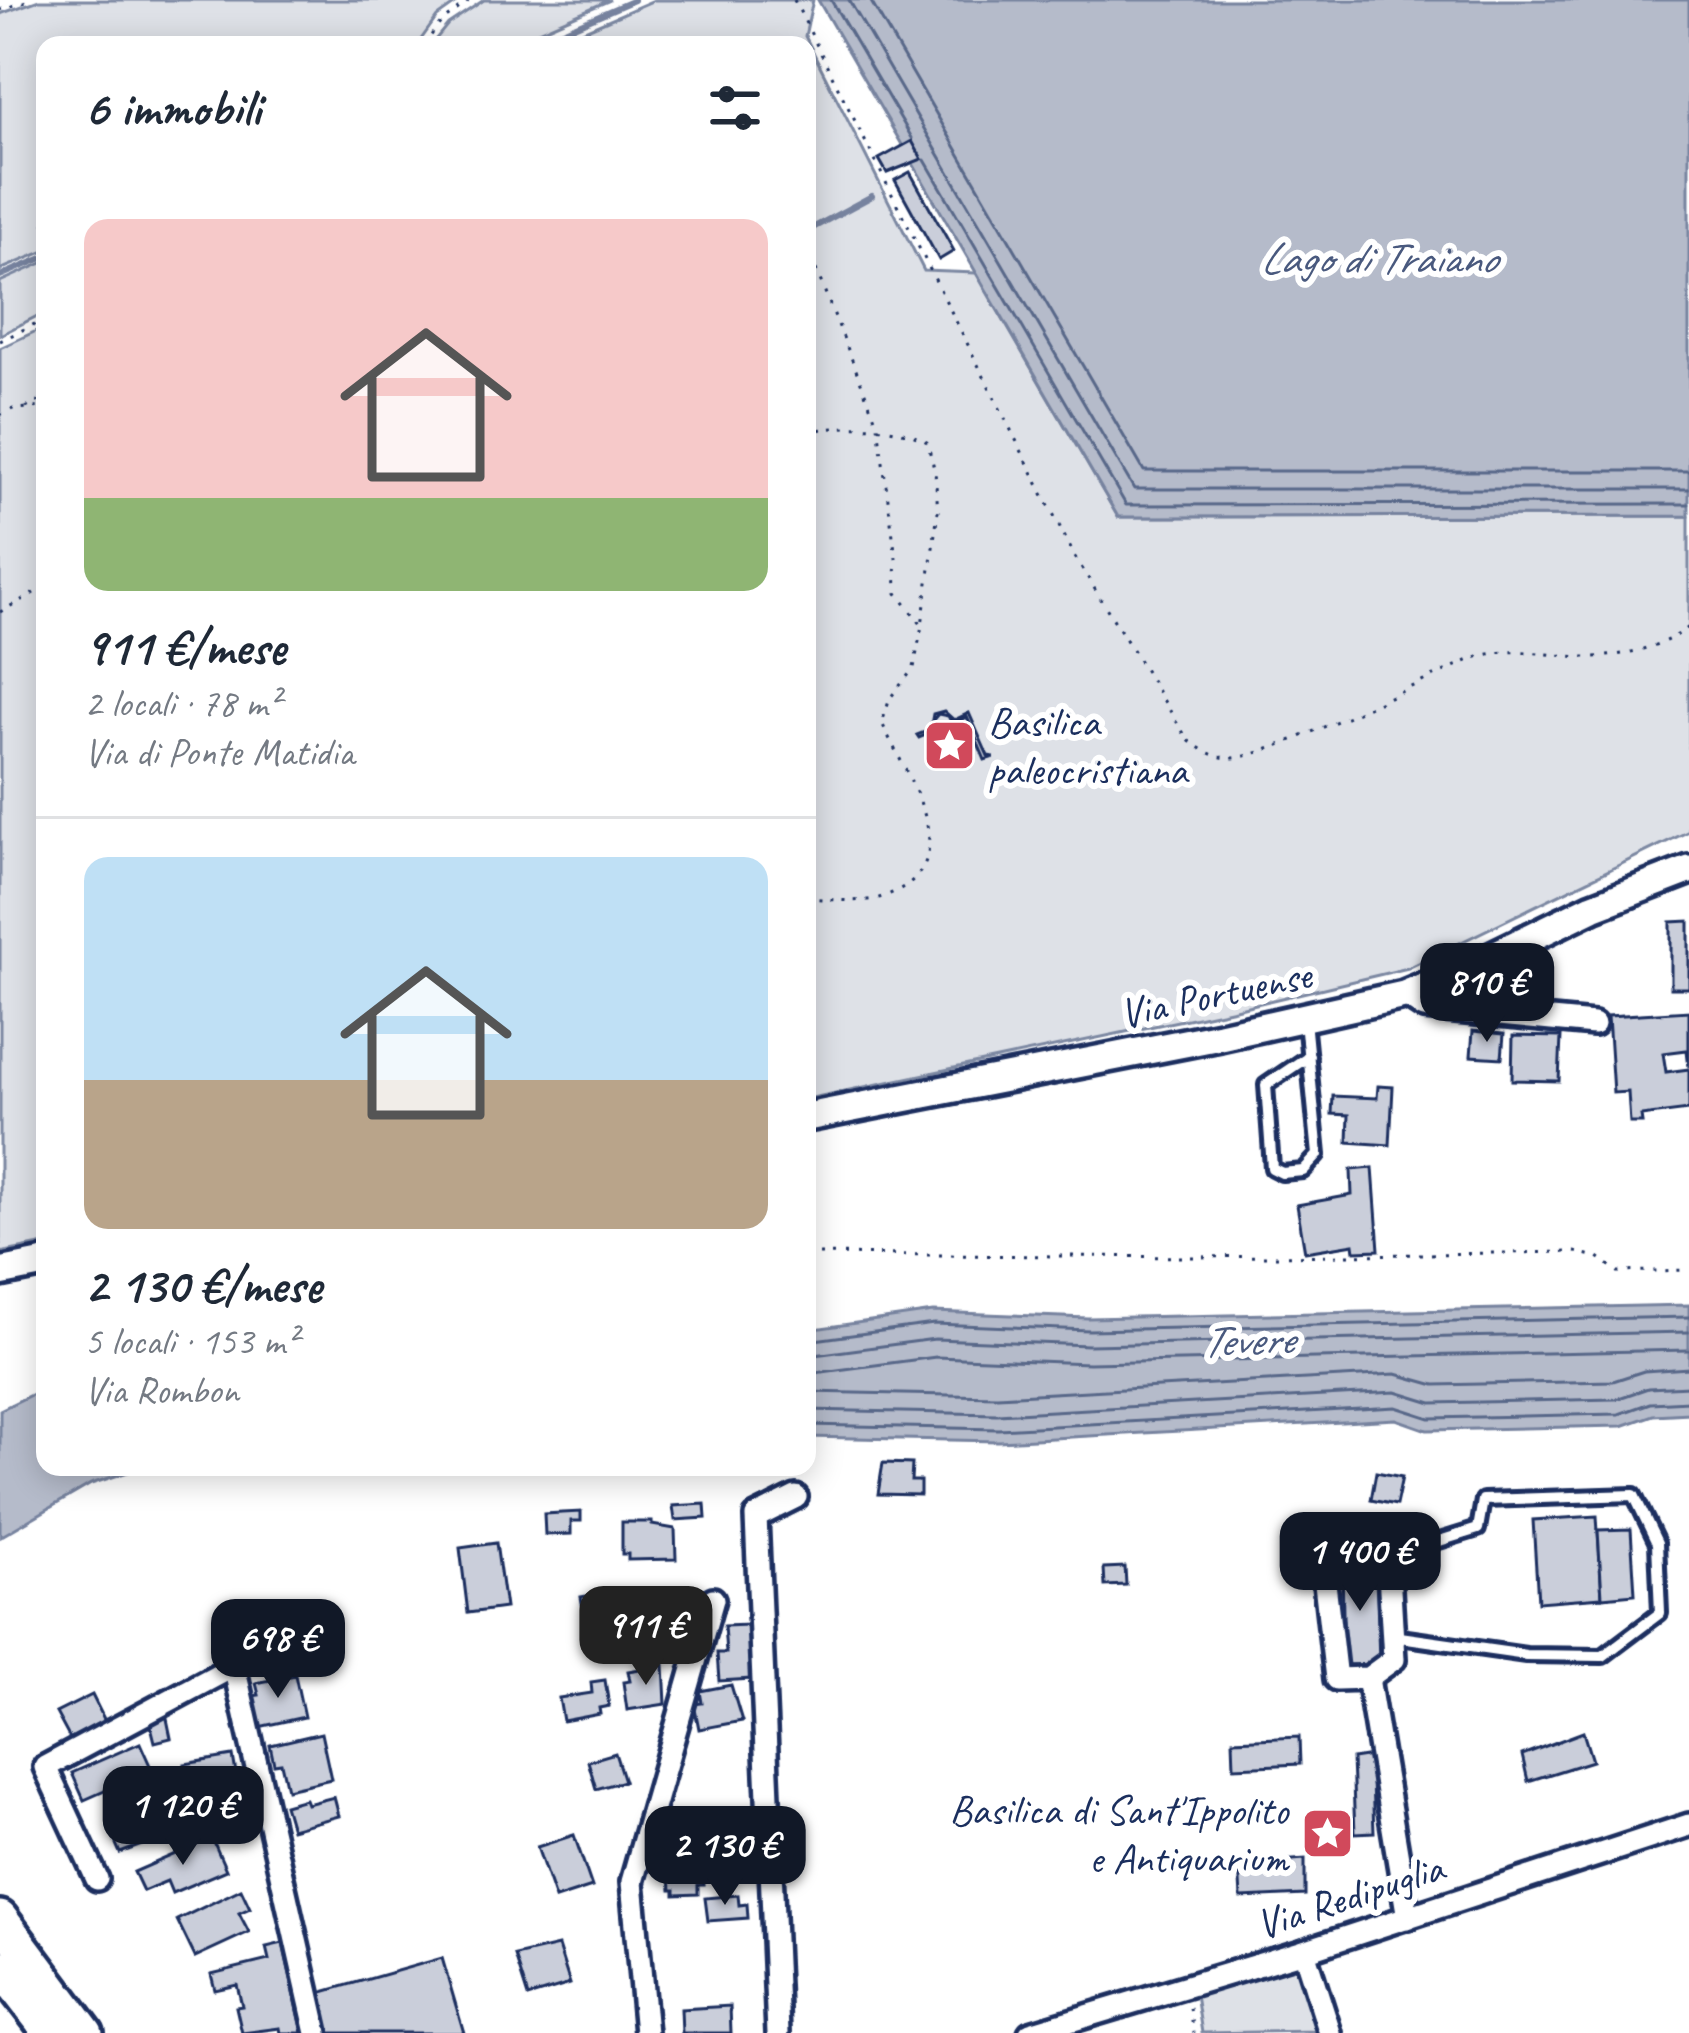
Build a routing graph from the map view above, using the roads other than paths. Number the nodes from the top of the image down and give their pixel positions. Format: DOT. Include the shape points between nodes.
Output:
graph roads {
  1 [pos="1689,869"];
  2 [pos="1404,994"];
  3 [pos="1305,1017"];
  4 [pos="1594,1024"];
  5 [pos="1309,1056"];
  6 [pos="816,1115"];
  7 [pos="36,1265"];
  8 [pos="0,1272"];
  9 [pos="796,1497"];
  10 [pos="1436,1542"];
  11 [pos="713,1599"];
  12 [pos="1393,1636"];
  13 [pos="1368,1678"];
  14 [pos="1689,1825"];
  15 [pos="97,1879"];
  16 [pos="0,1918"];
  17 [pos="1408,1918"];
  18 [pos="1304,1951"];
  19 [pos="0,1966"];
  20 [pos="51,2033"];
  21 [pos="86,2033"];
  22 [pos="317,2033"];
  23 [pos="646,2033"];
  24 [pos="778,2033"];
  25 [pos="1030,2033"];
  26 [pos="1330,2033"];
  1 -- 2 [label="street, Via Portuense"];
  2 -- 3 [label="street, Via Portuense"];
  2 -- 4 [label="street" via="1424,1008"];
  3 -- 5 [label="lane"];
  3 -- 6 [label="street, Via Portuense"];
  5 -- 5 [label="lane" via="1318,1155 1303,1172 1282,1173 1272,1168 1266,1084"];
  7 -- 8 [label="street"];
  9 -- 24 [label="street" via="756,1517"];
  10 -- 12 [label="lane" via="1478,1528 1483,1500 1634,1495 1657,1543 1660,1613 1603,1656"];
  11 -- 23 [label="street" via="632,1882"];
  12 -- 13 [label="street" via="1394,1659"];
  12 -- 13 [label="street" via="1388,1556 1370,1546 1340,1551 1325,1583 1336,1679"];
  13 -- 17 [label="street"];
  14 -- 17 [label="street, Via Redipuglia"];
  15 -- 22 [label="street" via="45,1767 234,1666"];
  16 -- 21 [label="main road"];
  17 -- 18 [label="street, Via Redipuglia"];
  18 -- 25 [label="street, Via Redipuglia"];
  18 -- 26 [label="street"];
  19 -- 20 [label="main road"];
}
